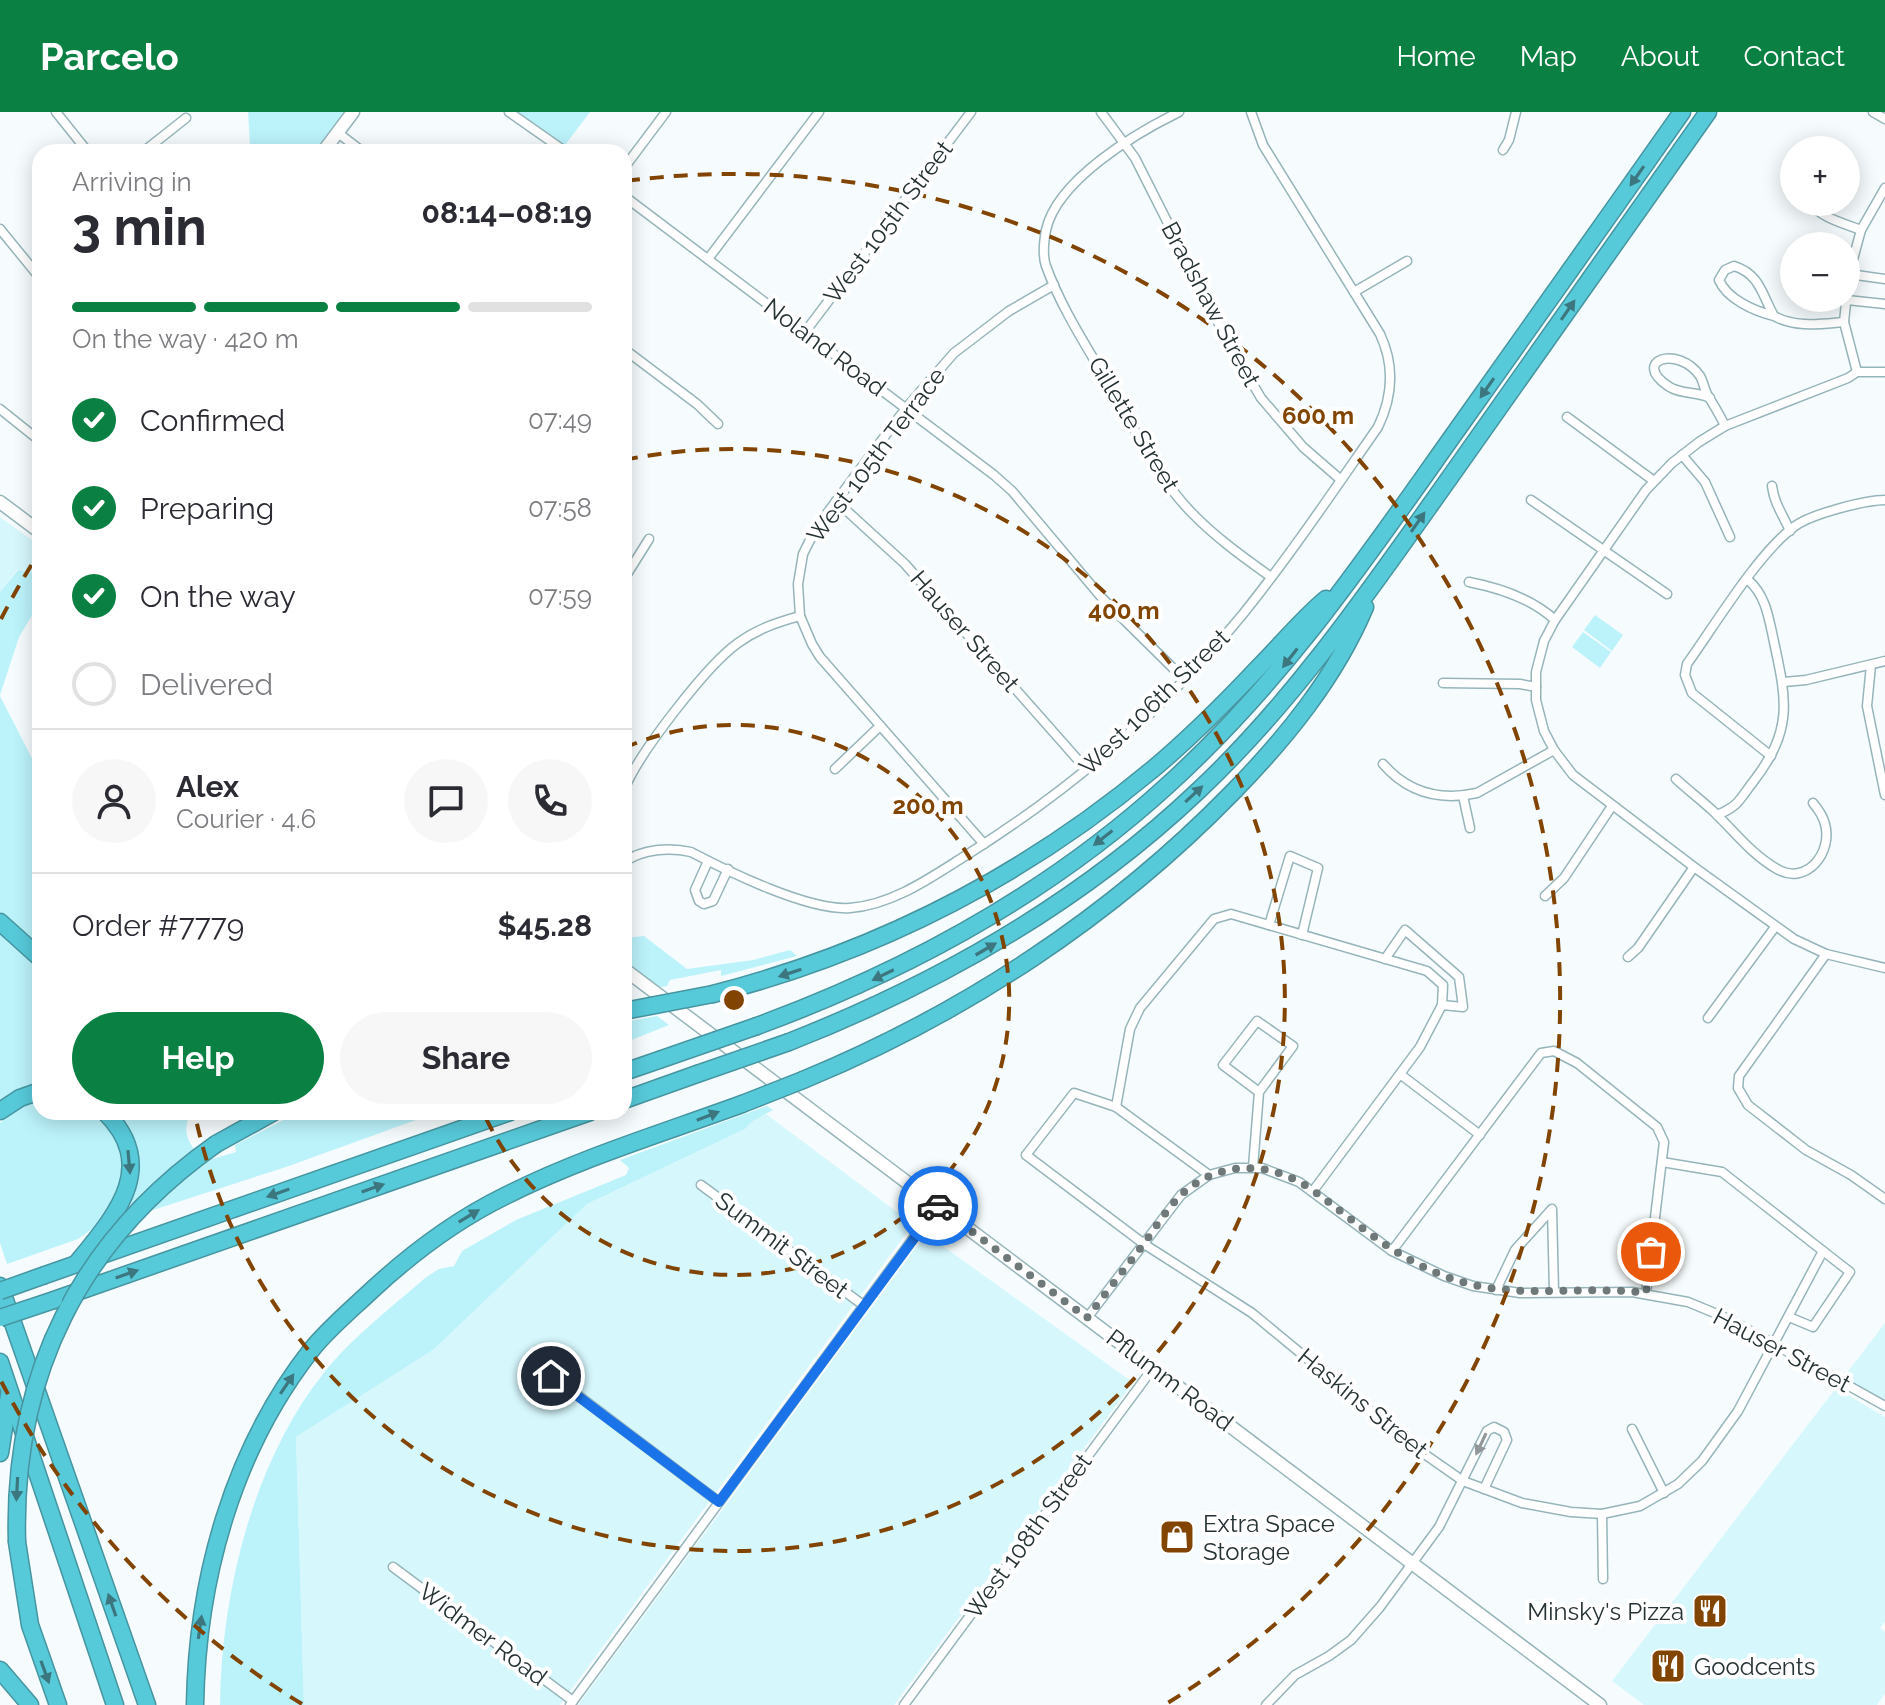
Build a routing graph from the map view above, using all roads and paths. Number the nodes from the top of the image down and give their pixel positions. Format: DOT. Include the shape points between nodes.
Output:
graph roads {
  1 [pos="56,112"];
  2 [pos="353,112"];
  3 [pos="509,112"];
  4 [pos="666,112"];
  5 [pos="819,112"];
  6 [pos="971,112"];
  7 [pos="1101,112"];
  8 [pos="1179,112"];
  9 [pos="1251,112"];
  10 [pos="1516,112"];
  11 [pos="1682,112"];
  12 [pos="1708,112"];
  13 [pos="1873,112"];
  14 [pos="186,118"];
  15 [pos="1885,119"];
  16 [pos="338,133"];
  17 [pos="82,144"];
  18 [pos="153,144"];
  19 [pos="329,144"];
  20 [pos="352,144"];
  21 [pos="555,144"];
  22 [pos="1125,144"];
  23 [pos="1503,150"];
  24 [pos="632,157"];
  25 [pos="1885,188"];
  26 [pos="632,202"];
  27 [pos="1826,216"];
  28 [pos="0,229"];
  29 [pos="1861,230"];
  30 [pos="1860,234"];
  31 [pos="708,259"];
  32 [pos="1407,261"];
  33 [pos="32,268"];
  34 [pos="1860,276"];
  35 [pos="1885,279"];
  36 [pos="1054,285"];
  37 [pos="1354,292"];
  38 [pos="1860,301"];
  39 [pos="1885,304"];
  40 [pos="1845,312"];
  41 [pos="1774,316"];
  42 [pos="1844,322"];
  43 [pos="805,332"];
  44 [pos="632,355"];
  45 [pos="1857,372"];
  46 [pos="1885,372"];
  47 [pos="1710,398"];
  48 [pos="906,408"];
  49 [pos="0,409"];
  50 [pos="1567,417"];
  51 [pos="718,424"];
  52 [pos="1725,426"];
  53 [pos="32,435"];
  54 [pos="1682,455"];
  55 [pos="1341,480"];
  56 [pos="1654,481"];
  57 [pos="1772,486"];
  58 [pos="1531,500"];
  59 [pos="1885,500"];
  60 [pos="836,501"];
  61 [pos="0,502"];
  62 [pos="32,526"];
  63 [pos="1790,531"];
  64 [pos="1730,537"];
  65 [pos="649,539"];
  66 [pos="1604,549"];
  67 [pos="632,566"];
  68 [pos="1355,574"];
  69 [pos="1271,577"];
  70 [pos="1748,580"];
  71 [pos="1469,582"];
  72 [pos="1373,586"];
  73 [pos="1667,594"];
  74 [pos="800,616"];
  75 [pos="1555,620"];
  76 [pos="1885,661"];
  77 [pos="1871,665"];
  78 [pos="1184,679"];
  79 [pos="1784,682"];
  80 [pos="1443,683"];
  81 [pos="1536,687"];
  82 [pos="880,726"];
  83 [pos="1554,750"];
  84 [pos="1771,756"];
  85 [pos="1383,764"];
  86 [pos="835,769"];
  87 [pos="1086,769"];
  88 [pos="632,773"];
  89 [pos="1676,779"];
  90 [pos="1885,795"];
  91 [pos="1463,796"];
  92 [pos="1813,803"];
  93 [pos="1612,806"];
  94 [pos="1717,815"];
  95 [pos="1470,828"];
  96 [pos="984,844"];
  97 [pos="632,858"];
  98 [pos="708,861"];
  99 [pos="1694,867"];
  100 [pos="728,869"];
  101 [pos="1545,896"];
  102 [pos="0,922"];
  103 [pos="1269,925"];
  104 [pos="1775,927"];
  105 [pos="1302,935"];
  106 [pos="32,951"];
  107 [pos="1826,954"];
  108 [pos="1628,957"];
  109 [pos="1385,959"];
  110 [pos="1885,968"];
  111 [pos="632,975"];
  112 [pos="1442,1005"];
  113 [pos="632,1009"];
  114 [pos="1708,1018"];
  115 [pos="632,1069"];
  116 [pos="1400,1074"];
  117 [pos="1259,1092"];
  118 [pos="32,1094"];
  119 [pos="632,1097"];
  120 [pos="1116,1107"];
  121 [pos="0,1111"];
  122 [pos="112,1120"];
  123 [pos="260,1120"];
  124 [pos="487,1120"];
  125 [pos="567,1120"];
  126 [pos="1480,1135"];
  127 [pos="1662,1162"];
  128 [pos="1253,1167"];
  129 [pos="1209,1175"];
  130 [pos="701,1185"];
  131 [pos="1313,1191"];
  132 [pos="1885,1199"];
  133 [pos="937,1206"];
  134 [pos="1144,1244"];
  135 [pos="1392,1251"];
  136 [pos="1823,1251"];
  137 [pos="76,1264"];
  138 [pos="0,1288"];
  139 [pos="1496,1290"];
  140 [pos="1554,1292"];
  141 [pos="1646,1293"];
  142 [pos="863,1305"];
  143 [pos="1789,1317"];
  144 [pos="0,1318"];
  145 [pos="1087,1318"];
  146 [pos="1774,1346"];
  147 [pos="0,1362"];
  148 [pos="539,1366"];
  149 [pos="1153,1368"];
  150 [pos="10,1390"];
  151 [pos="1885,1406"];
  152 [pos="1632,1429"];
  153 [pos="0,1453"];
  154 [pos="1463,1481"];
  155 [pos="1484,1489"];
  156 [pos="1664,1493"];
  157 [pos="719,1502"];
  158 [pos="1602,1514"];
  159 [pos="1413,1562"];
  160 [pos="393,1567"];
  161 [pos="1603,1579"];
  162 [pos="0,1670"];
  163 [pos="571,1703"];
  164 [pos="30,1705"];
  165 [pos="58,1705"];
  166 [pos="115,1705"];
  167 [pos="147,1705"];
  168 [pos="195,1705"];
  169 [pos="904,1705"];
  170 [pos="1266,1705"];
  171 [pos="1600,1705"];
  1 -- 17 [label="street"];
  2 -- 16 [label="main road"];
  3 -- 21 [label="street"];
  4 -- 24 [label="street"];
  5 -- 31 [label="street"];
  6 -- 43 [label="street, West 105th Street"];
  7 -- 22 [label="street, Bradshaw Street"];
  8 -- 22 [label="street"];
  9 -- 37 [label="street, West 106th Street" via="1263,145"];
  10 -- 23 [label="street"];
  11 -- 68 [label="highway, one-way"];
  72 -- 12 [label="highway, one-way"];
  13 -- 15 [label="street"];
  14 -- 18 [label="street"];
  16 -- 19 [label="main road"];
  16 -- 20 [label="street"];
  22 -- 36 [label="street" via="1074,184 1052,214 1044,247"];
  22 -- 55 [label="street, Bradshaw Street" via="1245,373 1282,425"];
  25 -- 29 [label="street"];
  26 -- 31 [label="street, Noland Road"];
  27 -- 29 [label="street"];
  28 -- 33 [label="street"];
  29 -- 30 [label="street"];
  31 -- 43 [label="street, Noland Road"];
  32 -- 37 [label="street"];
  34 -- 35 [label="street"];
  36 -- 48 [label="street, West 105th Terrace" via="980,331"];
  36 -- 69 [label="street, Gillette Street" via="1172,490 1217,537"];
  37 -- 55 [label="street, West 106th Street" via="1384,343 1391,385 1378,427"];
  38 -- 39 [label="street"];
  40 -- 42 [label="street"];
  41 -- 41 [label="street" via="1751,274 1734,266 1725,270 1719,280 1727,291"];
  41 -- 42 [label="street" via="1801,324"];
  42 -- 45 [label="street"];
  43 -- 48 [label="street, Noland Road"];
  44 -- 51 [label="street"];
  45 -- 46 [label="street"];
  45 -- 52 [label="street"];
  47 -- 47 [label="street" via="1674,390 1655,366 1665,356 1687,365 1700,376"];
  47 -- 52 [label="street"];
  48 -- 60 [label="street, West 105th Terrace"];
  48 -- 78 [label="street, Noland Road" via="1012,491 1102,598"];
  49 -- 53 [label="street"];
  50 -- 56 [label="street"];
  52 -- 54 [label="street"];
  54 -- 56 [label="street"];
  54 -- 64 [label="street" via="1705,482"];
  55 -- 69 [label="street, West 106th Street"];
  56 -- 66 [label="street"];
  57 -- 63 [label="street"];
  58 -- 66 [label="street"];
  59 -- 63 [label="street" via="1862,502"];
  60 -- 74 [label="street, West 105th Terrace" via="803,554"];
  60 -- 87 [label="street, Hauser Street" via="905,564"];
  61 -- 62 [label="main road"];
  63 -- 70 [label="street"];
  65 -- 67 [label="street"];
  66 -- 73 [label="street"];
  66 -- 75 [label="street"];
  68 -- 113 [label="highway, one-way, bridge" via="1153,769 1023,863 863,946 783,975"];
  68 -- 115 [label="highway, one-way, bridge" via="1244,711 1167,786 1082,855 931,951 814,1005"];
  69 -- 78 [label="street, West 106th Street"];
  70 -- 79 [label="street" via="1763,599"];
  70 -- 84 [label="street" via="1687,664 1685,675 1703,705"];
  71 -- 75 [label="street" via="1515,595"];
  119 -- 72 [label="highway, one-way, bridge" via="853,1016 945,972 1084,885 1197,792 1247,741"];
  168 -- 72 [label="highway, one-way, bridge" via="203,1608 227,1510 271,1410 315,1346 411,1255 478,1211 554,1174 885,1044 980,992 1094,915 1162,860 1257,768 1302,715 1353,634"];
  74 -- 82 [label="street" via="820,657"];
  74 -- 88 [label="street" via="758,631 726,652"];
  75 -- 81 [label="street" via="1539,657"];
  76 -- 77 [label="street"];
  77 -- 79 [label="street"];
  77 -- 90 [label="street" via="1867,706"];
  78 -- 87 [label="street, West 106th Street"];
  79 -- 84 [label="street" via="1780,734"];
  80 -- 81 [label="street"];
  81 -- 83 [label="street" via="1539,719"];
  82 -- 86 [label="street"];
  82 -- 96 [label="street"];
  83 -- 91 [label="street"];
  83 -- 93 [label="street"];
  84 -- 94 [label="street" via="1735,808"];
  85 -- 91 [label="street" via="1417,790"];
  87 -- 96 [label="street, West 106th Street"];
  89 -- 94 [label="street"];
  91 -- 95 [label="street"];
  92 -- 94 [label="street" via="1825,824 1825,850 1813,868 1794,874 1763,860"];
  93 -- 99 [label="street"];
  93 -- 101 [label="street" via="1564,878"];
  96 -- 100 [label="street, West 106th Street" via="886,900 848,908 812,904"];
  97 -- 98 [label="street, West 106th Street" via="669,849"];
  98 -- 100 [label="street, West 106th Street"];
  98 -- 100 [label="street" via="695,890 704,904 713,901"];
  99 -- 104 [label="street"];
  99 -- 108 [label="street"];
  102 -- 106 [label="highway"];
  103 -- 105 [label="street"];
  103 -- 105 [label="street" via="1290,856 1318,868"];
  103 -- 120 [label="street" via="1231,914 1214,919 1140,1008 1130,1029"];
  104 -- 107 [label="street"];
  104 -- 114 [label="street"];
  105 -- 109 [label="street"];
  107 -- 110 [label="street"];
  107 -- 132 [label="street" via="1739,1076 1738,1088 1748,1105 1806,1150"];
  109 -- 112 [label="street" via="1427,971 1443,985"];
  109 -- 112 [label="street" via="1405,930 1459,977 1463,1007"];
  111 -- 133 [label="main road, Pflumm Road"];
  112 -- 116 [label="street"];
  116 -- 126 [label="street"];
  116 -- 131 [label="street"];
  117 -- 117 [label="street" via="1223,1065 1257,1021 1293,1046"];
  117 -- 128 [label="street"];
  118 -- 121 [label="highway"];
  120 -- 129 [label="street"];
  120 -- 134 [label="street, Haskins Street" via="1074,1093 1026,1155"];
  122 -- 137 [label="highway, one-way" via="126,1141 130,1177 121,1207"];
  123 -- 165 [label="highway, one-way, bridge" via="173,1176 122,1227 58,1325 42,1366 21,1446 17,1542 30,1625"];
  124 -- 137 [label="highway, one-way"];
  144 -- 125 [label="highway, one-way, bridge"];
  126 -- 127 [label="street" via="1541,1053 1554,1051 1657,1127 1664,1142"];
  126 -- 135 [label="street"];
  127 -- 136 [label="street" via="1722,1172"];
  127 -- 141 [label="street"];
  128 -- 129 [label="street, Hauser Street"];
  128 -- 131 [label="street, Hauser Street" via="1280,1172"];
  129 -- 134 [label="street" via="1181,1195"];
  130 -- 142 [label="street, Summit Street"];
  131 -- 135 [label="street, Hauser Street"];
  133 -- 142 [label="street"];
  133 -- 145 [label="main road, Pflumm Road"];
  134 -- 145 [label="street"];
  134 -- 154 [label="street, Haskins Street" via="1252,1313"];
  135 -- 139 [label="street, Hauser Street" via="1444,1276"];
  136 -- 143 [label="street, Haskins Street"];
  136 -- 143 [label="street" via="1850,1272 1813,1327"];
  137 -- 138 [label="highway, bridge"];
  167 -- 138 [label="highway, one-way"];
  139 -- 140 [label="street, Hauser Street"];
  139 -- 140 [label="street" via="1515,1250 1552,1209"];
  140 -- 141 [label="street, Hauser Street"];
  141 -- 146 [label="street, Hauser Street" via="1715,1313"];
  142 -- 157 [label="street"];
  143 -- 146 [label="street, Haskins Street"];
  145 -- 149 [label="main road, Pflumm Road"];
  146 -- 151 [label="street, Hauser Street"];
  146 -- 156 [label="street, Haskins Street" via="1722,1435 1686,1477"];
  147 -- 150 [label="highway"];
  148 -- 157 [label="street"];
  149 -- 159 [label="main road, Pflumm Road"];
  149 -- 169 [label="street, West 108th Street"];
  150 -- 153 [label="highway"];
  150 -- 166 [label="highway"];
  152 -- 156 [label="street"];
  154 -- 155 [label="street, Haskins Street"];
  155 -- 154 [label="street, one-way" via="1507,1440 1500,1428 1487,1431"];
  154 -- 159 [label="street"];
  155 -- 158 [label="street, Haskins Street" via="1546,1508"];
  156 -- 158 [label="street, Haskins Street" via="1640,1506"];
  157 -- 163 [label="street"];
  158 -- 161 [label="street"];
  159 -- 170 [label="street" via="1351,1640 1295,1675"];
  159 -- 171 [label="main road, Pflumm Road"];
  160 -- 163 [label="street, Widmer Road"];
  162 -- 164 [label="highway"];
}
